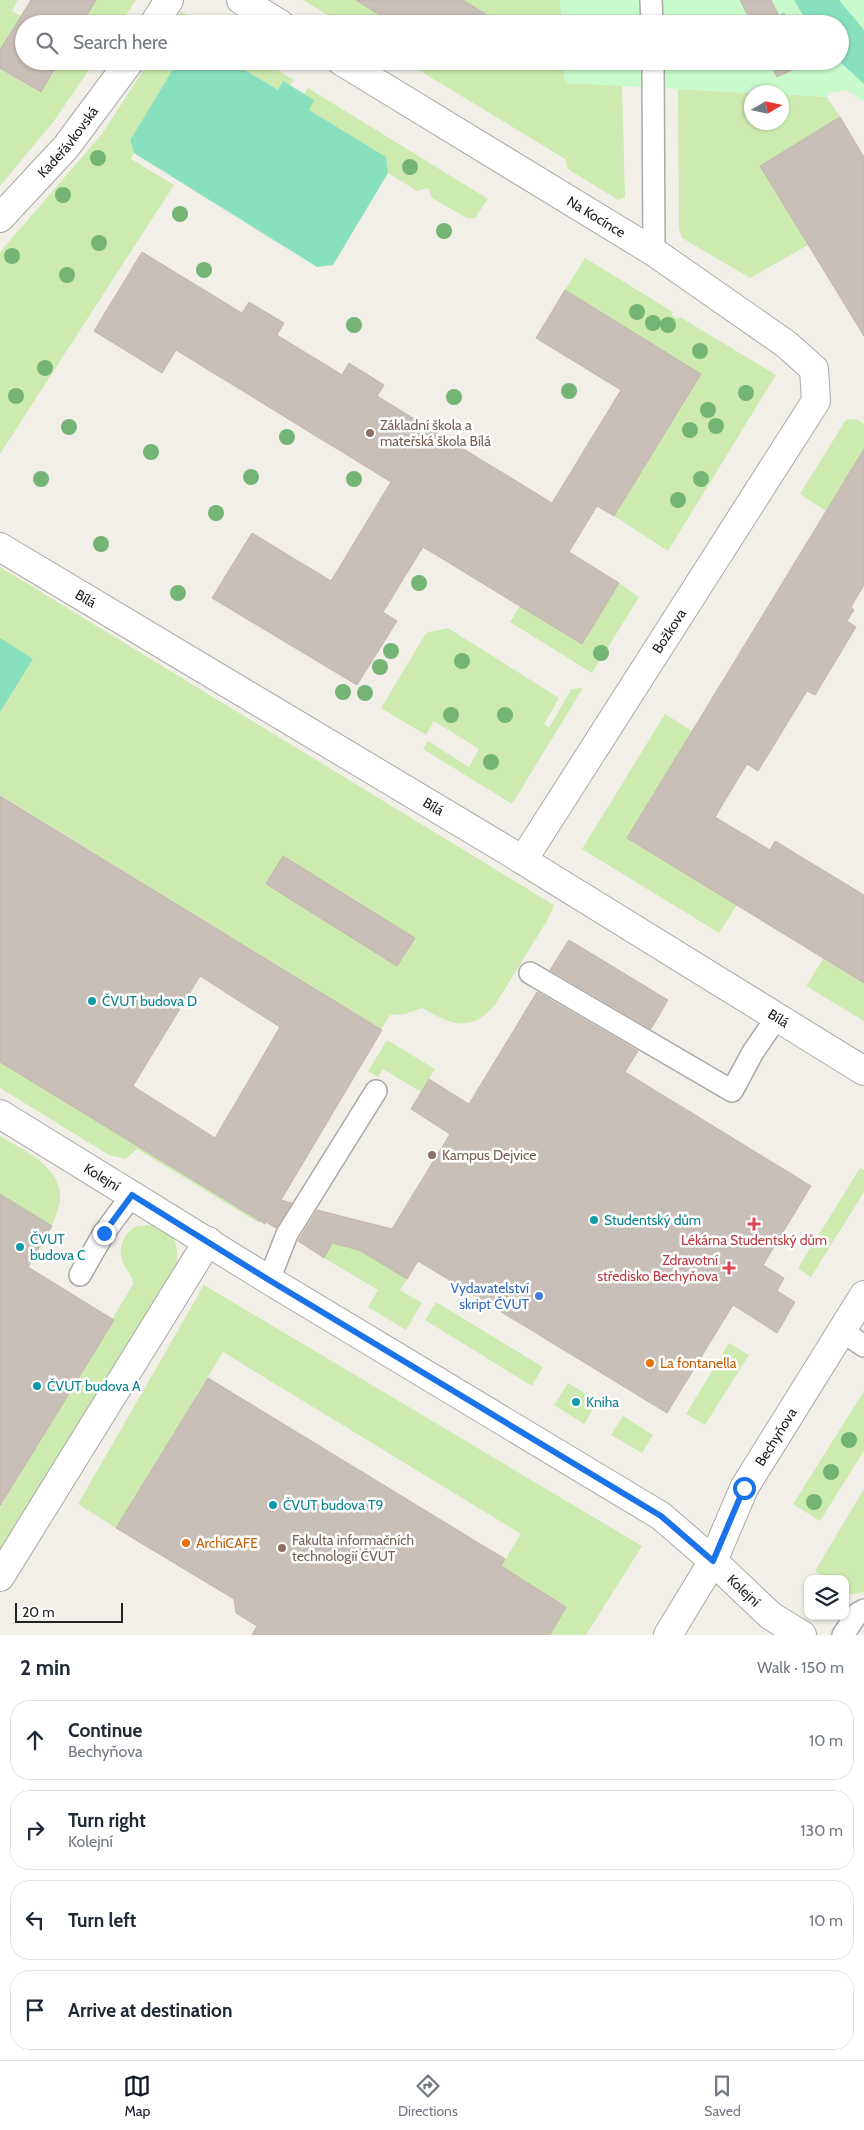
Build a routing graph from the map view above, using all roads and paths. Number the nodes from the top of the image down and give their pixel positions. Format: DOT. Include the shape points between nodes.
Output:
graph roads {
  1 [pos="169,0"];
  2 [pos="241,0"];
  3 [pos="651,0"];
  4 [pos="160,15"];
  5 [pos="265,15"];
  6 [pos="652,15"];
  7 [pos="123,70"];
  8 [pos="356,70"];
  9 [pos="653,70"];
  10 [pos="0,218"];
  11 [pos="654,252"];
  12 [pos="816,401"];
  13 [pos="0,547"];
  14 [pos="523,860"];
  15 [pos="530,973"];
  16 [pos="777,1017"];
  17 [pos="864,1071"];
  18 [pos="376,1091"];
  19 [pos="0,1114"];
  20 [pos="132,1195"];
  21 [pos="208,1241"];
  22 [pos="80,1275"];
  23 [pos="269,1280"];
  24 [pos="864,1295"];
  25 [pos="842,1331"];
  26 [pos="864,1346"];
  27 [pos="713,1561"];
  28 [pos="0,1577"];
  29 [pos="864,1610"];
  30 [pos="668,1635"];
  31 [pos="802,1635"];
  32 [pos="844,1635"];
  1 -- 4 [label="street"];
  2 -- 5 [label="street"];
  3 -- 6 [label="lane"];
  7 -- 10 [label="street, Kadeřávkovská" via="66,147"];
  8 -- 11 [label="street, Na Kocínce"];
  9 -- 11 [label="lane"];
  11 -- 12 [label="street, Na Kocínce" via="786,344 814,369"];
  12 -- 14 [label="street, Božkova"];
  13 -- 14 [label="street, Bílá"];
  14 -- 16 [label="street, Bílá"];
  15 -- 16 [label="lane" via="732,1091"];
  16 -- 17 [label="street, Bílá"];
  18 -- 23 [label="lane" via="287,1234"];
  19 -- 20 [label="street, Kolejní"];
  20 -- 21 [label="street, Kolejní"];
  20 -- 22 [label="lane" via="104,1233"];
  21 -- 23 [label="street, Kolejní"];
  21 -- 28 [label="street"];
  23 -- 27 [label="street, Kolejní" via="661,1516"];
  24 -- 25 [label="street, Bechyňova"];
  25 -- 26 [label="lane"];
  25 -- 27 [label="street, Bechyňova" via="744,1488"];
  27 -- 30 [label="street, Bechyňova"];
  27 -- 31 [label="street, Kolejní" via="771,1616"];
  29 -- 32 [label="lane" via="857,1614"];
}
